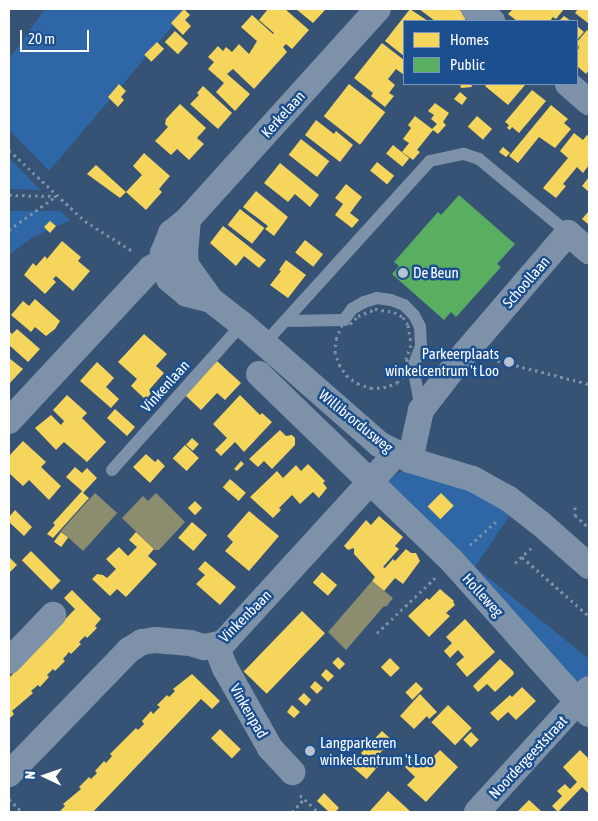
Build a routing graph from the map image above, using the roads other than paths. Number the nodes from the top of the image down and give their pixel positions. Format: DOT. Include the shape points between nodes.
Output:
graph roads {
  1 [pos="378,9"];
  2 [pos="474,9"];
  3 [pos="490,20"];
  4 [pos="569,85"];
  5 [pos="589,102"];
  6 [pos="568,233"];
  7 [pos="589,251"];
  8 [pos="167,263"];
  9 [pos="285,320"];
  10 [pos="242,324"];
  11 [pos="264,344"];
  12 [pos="259,374"];
  13 [pos="421,410"];
  14 [pos="9,421"];
  15 [pos="403,457"];
  16 [pos="112,470"];
  17 [pos="371,481"];
  18 [pos="589,566"];
  19 [pos="53,615"];
  20 [pos="216,645"];
  21 [pos="9,661"];
  22 [pos="586,702"];
  23 [pos="292,772"];
  24 [pos="9,774"];
  25 [pos="477,812"];
  1 -- 8 [label="street, Kerkelaan" via="188,219 171,233 165,245"];
  2 -- 3 [label="street"];
  4 -- 5 [label="street"];
  6 -- 7 [label="street"];
  6 -- 9 [label="lane" via="479,159 464,154 430,160"];
  6 -- 13 [label="street, Schoollaan"];
  8 -- 10 [label="street, Willibrordusweg" via="169,278 179,288 187,294 211,300"];
  8 -- 14 [label="street"];
  9 -- 11 [label="lane"];
  9 -- 13 [label="lane" via="344,320 352,309 377,298 404,305 420,327 421,346 413,367"];
  10 -- 11 [label="street, Willibrordusweg"];
  10 -- 16 [label="lane, Vinkenlaan"];
  11 -- 15 [label="street, Willibrordusweg" via="379,444"];
  12 -- 17 [label="street, Holleweg"];
  13 -- 15 [label="street, Schoollaan"];
  15 -- 17 [label="street"];
  15 -- 18 [label="street, Willibrordusweg" via="473,479 509,499"];
  17 -- 20 [label="street, Vinkenbaan" via="225,641"];
  17 -- 22 [label="street, Holleweg"];
  19 -- 21 [label="street"];
  20 -- 23 [label="street, Vinkenpad" via="225,668 270,748"];
  20 -- 24 [label="street, Vinkenbaan" via="204,647 155,640 142,642 129,650"];
  22 -- 25 [label="street, Noordergeeststraat"];
}
